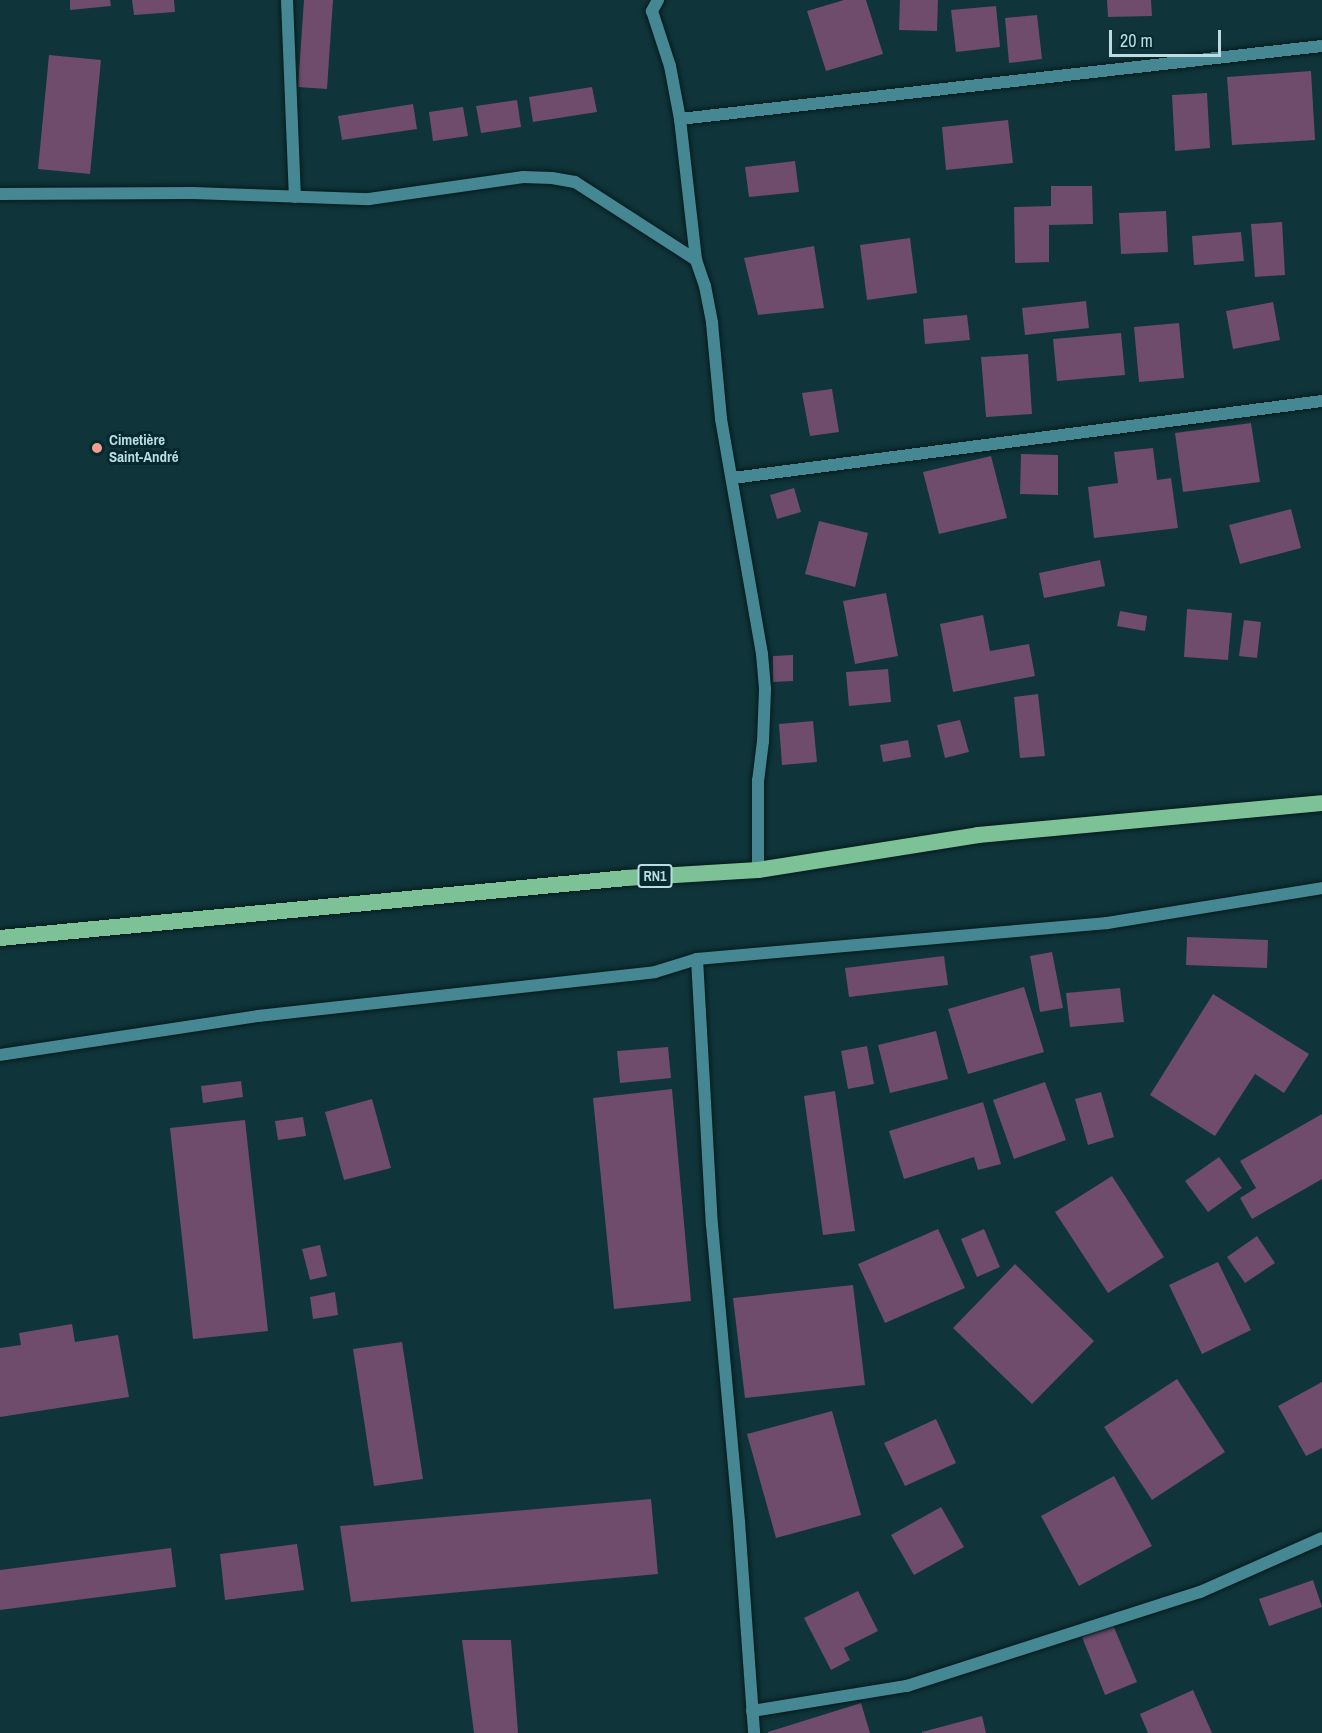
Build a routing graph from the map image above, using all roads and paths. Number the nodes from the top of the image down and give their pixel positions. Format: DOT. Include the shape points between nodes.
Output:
graph roads {
  1 [pos="287,0"];
  2 [pos="658,0"];
  3 [pos="1322,46"];
  4 [pos="680,119"];
  5 [pos="0,194"];
  6 [pos="295,197"];
  7 [pos="696,260"];
  8 [pos="1322,401"];
  9 [pos="734,478"];
  10 [pos="1322,803"];
  11 [pos="758,870"];
  12 [pos="1322,888"];
  13 [pos="0,938"];
  14 [pos="697,959"];
  15 [pos="0,1055"];
  16 [pos="1322,1538"];
  17 [pos="752,1711"];
  18 [pos="754,1733"];
  1 -- 6 [label="street"];
  2 -- 4 [label="street" via="652,11 670,66"];
  3 -- 4 [label="street"];
  4 -- 7 [label="street"];
  5 -- 6 [label="street"];
  6 -- 7 [label="street" via="369,199 523,177 552,178 575,182"];
  7 -- 9 [label="street" via="712,323 721,419"];
  8 -- 9 [label="street"];
  9 -- 11 [label="street" via="765,690 758,780"];
  10 -- 11 [label="highway, RN1" via="978,836"];
  11 -- 13 [label="highway, RN1" via="626,878"];
  12 -- 14 [label="street" via="1107,923"];
  14 -- 15 [label="street" via="655,972 258,1016"];
  14 -- 17 [label="street" via="712,1225 740,1522"];
  16 -- 17 [label="street" via="1200,1592 907,1686"];
  17 -- 18 [label="street"];
}
